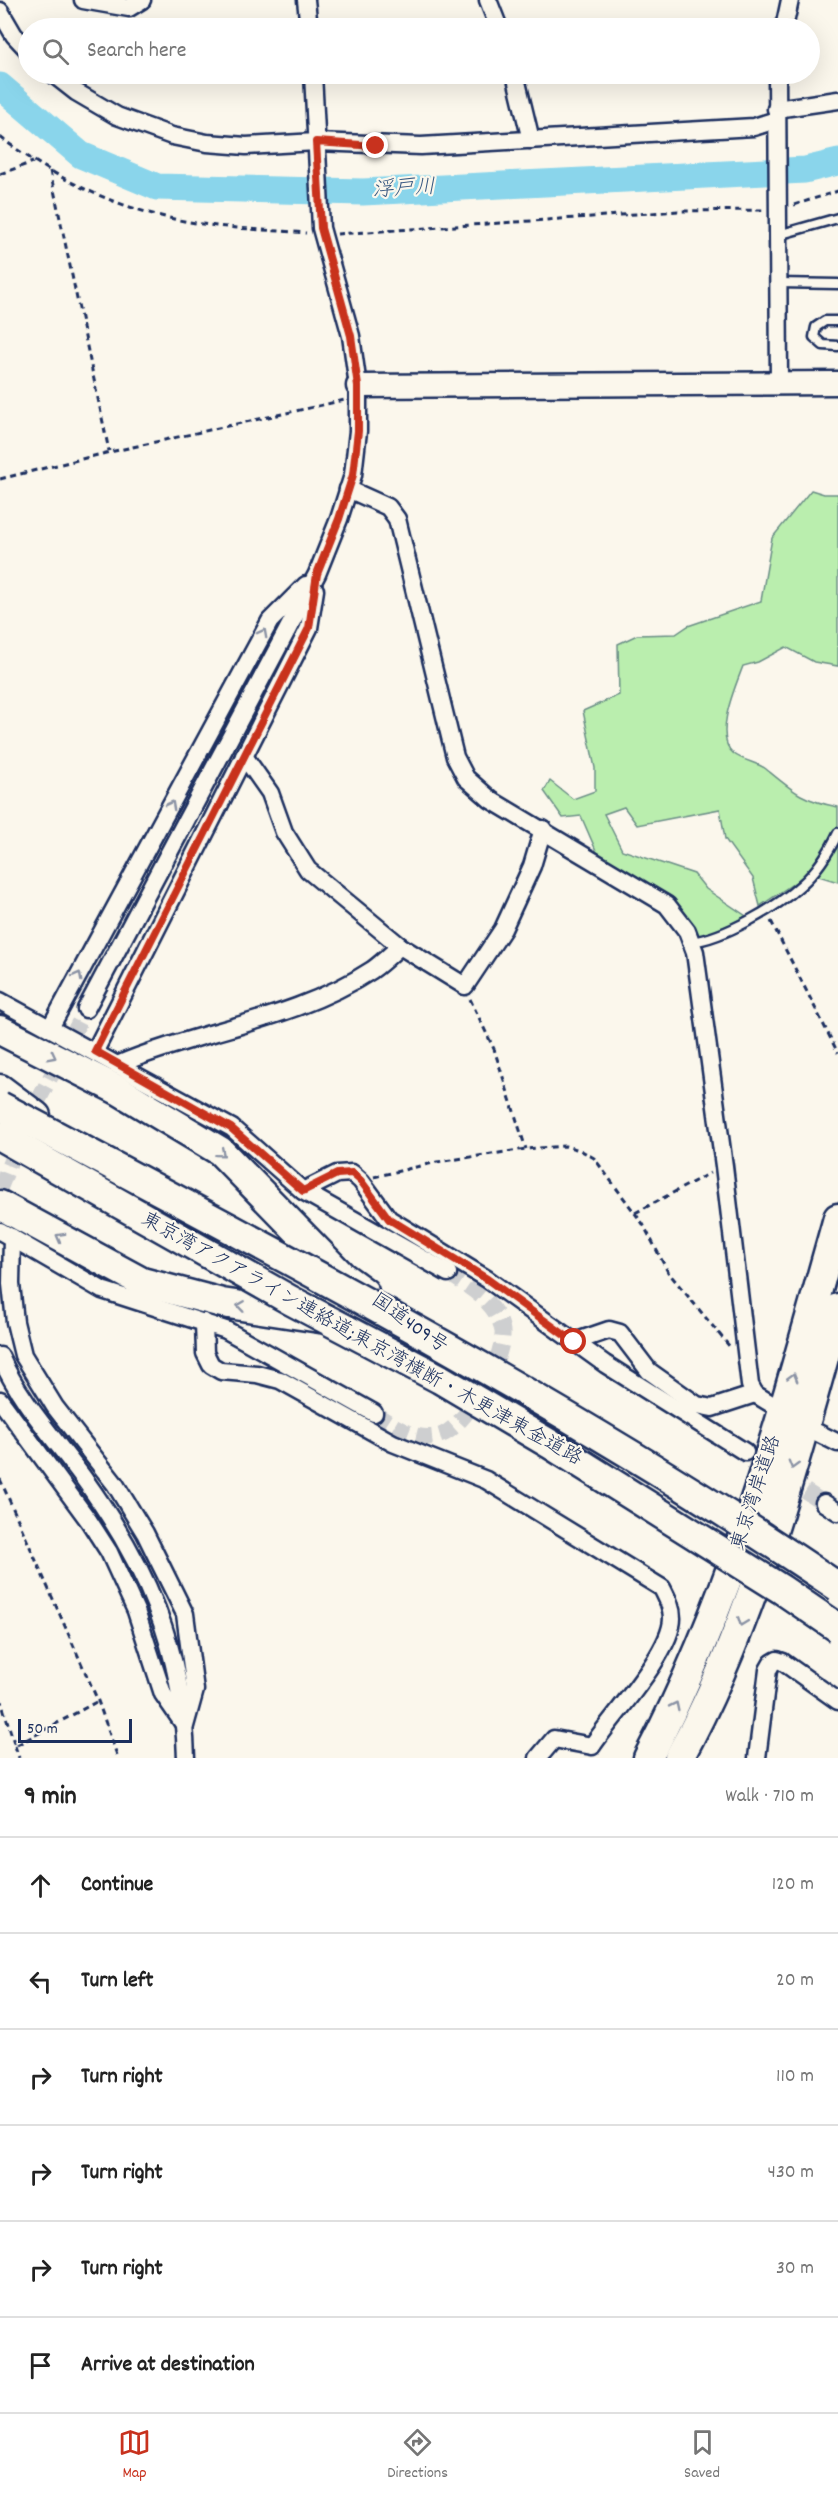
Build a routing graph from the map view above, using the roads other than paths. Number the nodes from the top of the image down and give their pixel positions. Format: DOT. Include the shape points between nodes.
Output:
graph roads {
  1 [pos="83,0"];
  2 [pos="142,0"];
  3 [pos="306,0"];
  4 [pos="488,0"];
  5 [pos="790,0"];
  6 [pos="0,11"];
  7 [pos="308,18"];
  8 [pos="495,18"];
  9 [pos="786,18"];
  10 [pos="18,39"];
  11 [pos="66,84"];
  12 [pos="313,84"];
  13 [pos="517,84"];
  14 [pos="777,84"];
  15 [pos="838,100"];
  16 [pos="776,115"];
  17 [pos="531,140"];
  18 [pos="316,142"];
  19 [pos="838,218"];
  20 [pos="778,235"];
  21 [pos="778,283"];
  22 [pos="838,284"];
  23 [pos="838,321"];
  24 [pos="838,346"];
  25 [pos="779,382"];
  26 [pos="838,383"];
  27 [pos="358,392"];
  28 [pos="348,489"];
  29 [pos="317,574"];
  30 [pos="244,756"];
  31 [pos="543,829"];
  32 [pos="838,833"];
  33 [pos="691,942"];
  34 [pos="400,946"];
  35 [pos="0,1001"];
  36 [pos="86,1009"];
  37 [pos="51,1028"];
  38 [pos="0,1030"];
  39 [pos="95,1051"];
  40 [pos="117,1065"];
  41 [pos="0,1089"];
  42 [pos="0,1106"];
  43 [pos="0,1136"];
  44 [pos="0,1144"];
  45 [pos="303,1191"];
  46 [pos="0,1205"];
  47 [pos="838,1218"];
  48 [pos="6,1234"];
  49 [pos="448,1273"];
  50 [pos="838,1308"];
  51 [pos="204,1322"];
  52 [pos="360,1326"];
  53 [pos="421,1335"];
  54 [pos="574,1342"];
  55 [pos="0,1356"];
  56 [pos="755,1394"];
  57 [pos="0,1400"];
  58 [pos="374,1413"];
  59 [pos="794,1419"];
  60 [pos="838,1443"];
  61 [pos="746,1452"];
  62 [pos="824,1503"];
  63 [pos="838,1512"];
  64 [pos="741,1543"];
  65 [pos="766,1558"];
  66 [pos="838,1587"];
  67 [pos="838,1597"];
  68 [pos="838,1621"];
  69 [pos="838,1628"];
  70 [pos="838,1701"];
  71 [pos="186,1726"];
  72 [pos="186,1758"];
  73 [pos="538,1758"];
  74 [pos="648,1758"];
  75 [pos="679,1758"];
  76 [pos="757,1758"];
  1 -- 2 [label="street" via="129,8"];
  3 -- 7 [label="street"];
  4 -- 8 [label="street"];
  5 -- 9 [label="street"];
  6 -- 10 [label="street"];
  11 -- 18 [label="street" via="117,116 172,136 246,146"];
  12 -- 18 [label="street"];
  13 -- 17 [label="street"];
  14 -- 16 [label="street"];
  15 -- 16 [label="street"];
  16 -- 17 [label="street" via="754,127"];
  16 -- 20 [label="street"];
  17 -- 18 [label="street" via="421,146"];
  18 -- 27 [label="street" via="323,232 351,336"];
  19 -- 20 [label="lane"];
  20 -- 21 [label="street"];
  21 -- 22 [label="lane"];
  21 -- 25 [label="street"];
  23 -- 24 [label="lane" via="825,321 816,327 814,337 823,345"];
  25 -- 26 [label="street"];
  25 -- 27 [label="street"];
  27 -- 28 [label="street" via="358,431"];
  28 -- 29 [label="street"];
  28 -- 31 [label="street" via="388,507 397,519 459,768 491,800"];
  29 -- 30 [label="street" via="309,628"];
  29 -- 36 [label="street"];
  37 -- 29 [label="street, one-way" via="270,621"];
  30 -- 34 [label="street" via="270,793 284,832 308,870"];
  30 -- 39 [label="street"];
  31 -- 33 [label="street" via="667,905"];
  31 -- 34 [label="street" via="532,866 503,929 465,986"];
  32 -- 33 [label="lane" via="829,852 801,885 725,932"];
  33 -- 56 [label="street" via="724,1166 750,1385"];
  34 -- 40 [label="street" via="374,969 337,989"];
  35 -- 37 [label="street"];
  37 -- 39 [label="street"];
  38 -- 53 [label="highway, 国道409号, one-way" via="120,1091 220,1150 342,1276"];
  39 -- 40 [label="street"];
  40 -- 45 [label="street" via="231,1128"];
  41 -- 53 [label="highway" via="43,1121 315,1279"];
  42 -- 66 [label="highway, 東京湾アクアライン連絡道;東京湾横断・木更津東金道路, bridge" via="457,1351 570,1417"];
  43 -- 69 [label="highway, 東京湾アクアライン連絡道;東京湾横断・木更津東金道路, bridge" via="520,1426 781,1588"];
  44 -- 52 [label="highway" via="73,1169"];
  45 -- 49 [label="street"];
  45 -- 54 [label="street" via="337,1174 352,1173 389,1219 487,1279"];
  52 -- 46 [label="highway, 国道409号, one-way" via="222,1303 142,1282"];
  59 -- 47 [label="highway, 東京湾岸道路, one-way"];
  48 -- 51 [label="street" via="102,1290"];
  48 -- 71 [label="street" via="15,1322 23,1355 55,1407 115,1484 145,1533 185,1614 195,1690"];
  50 -- 59 [label="highway, 東京湾岸道路"];
  51 -- 58 [label="street" via="253,1344"];
  51 -- 73 [label="street" via="206,1353 212,1365 221,1371 280,1380 393,1443 486,1480 662,1588 672,1620 665,1642 642,1679 592,1746 554,1739"];
  52 -- 64 [label="highway, 国道409号"];
  53 -- 64 [label="highway, 国道409号"];
  54 -- 56 [label="street" via="609,1330 620,1333 650,1371 697,1405 712,1408"];
  54 -- 61 [label="street"];
  55 -- 71 [label="street" via="23,1396 126,1541 157,1605 175,1665"];
  56 -- 59 [label="street"];
  57 -- 71 [label="street" via="109,1552 136,1611 163,1694"];
  59 -- 60 [label="street"];
  59 -- 64 [label="highway, 東京湾岸道路"];
  59 -- 65 [label="highway, 東京湾岸道路, one-way"];
  62 -- 63 [label="street"];
  64 -- 65 [label="highway, 国道409号"];
  74 -- 64 [label="highway, 東京湾岸道路, one-way" via="677,1704"];
  65 -- 67 [label="highway, 国道409号"];
  65 -- 68 [label="highway, 国道409号"];
  65 -- 75 [label="highway, 東京湾岸道路, one-way" via="709,1704"];
  70 -- 76 [label="street" via="783,1662 772,1663"];
  71 -- 72 [label="street"];
}
